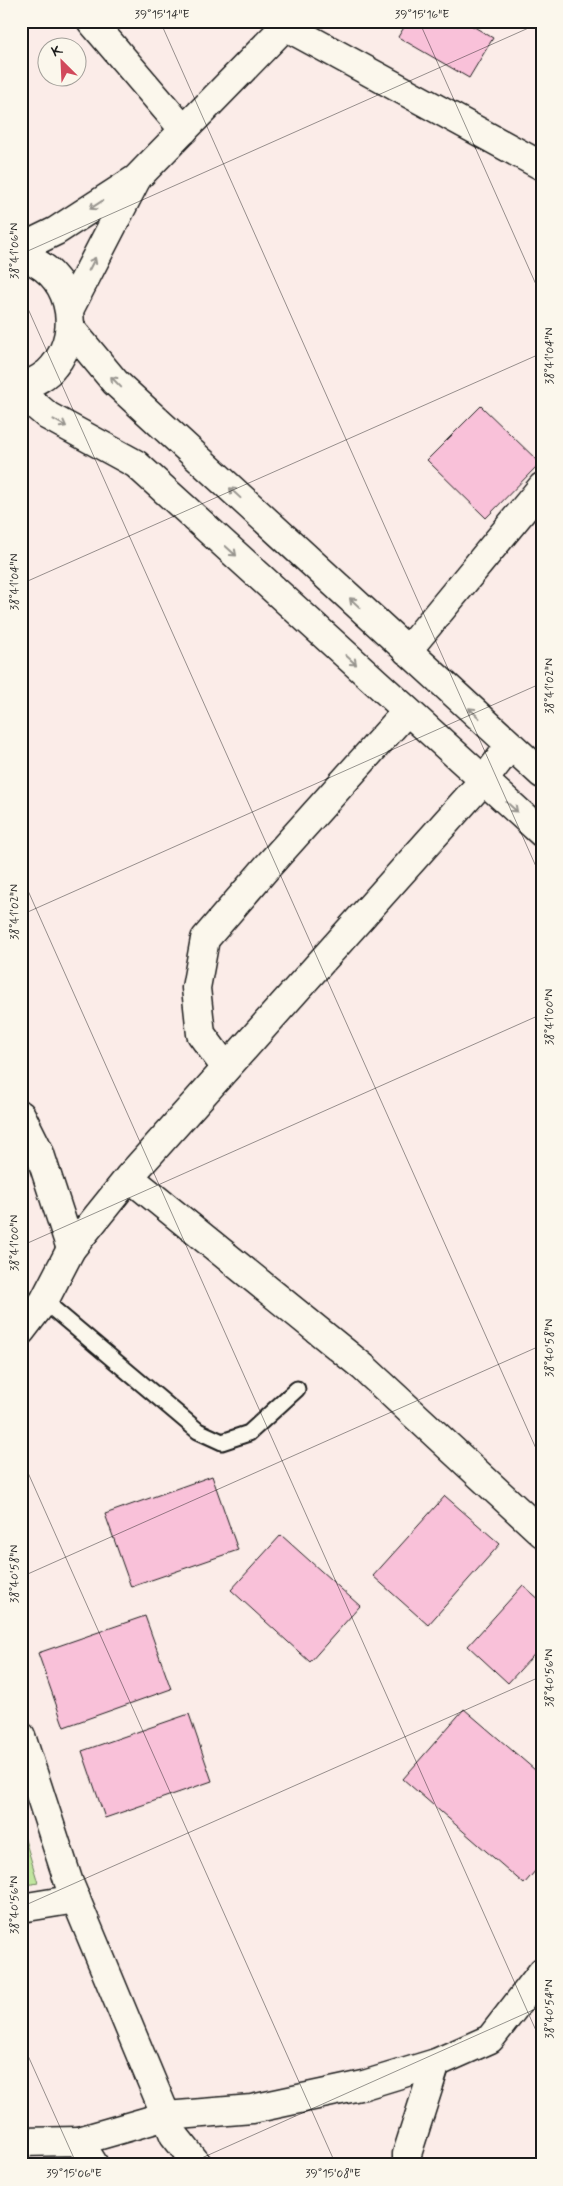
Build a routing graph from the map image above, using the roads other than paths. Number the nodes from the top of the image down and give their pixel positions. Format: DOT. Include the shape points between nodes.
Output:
graph roads {
  1 [pos="91,21"];
  2 [pos="282,26"];
  3 [pos="184,130"];
  4 [pos="542,166"];
  5 [pos="136,179"];
  6 [pos="21,248"];
  7 [pos="21,257"];
  8 [pos="70,319"];
  9 [pos="21,387"];
  10 [pos="21,393"];
  11 [pos="542,487"];
  12 [pos="407,651"];
  13 [pos="407,710"];
  14 [pos="510,746"];
  15 [pos="542,774"];
  16 [pos="483,780"];
  17 [pos="542,833"];
  18 [pos="226,1068"];
  19 [pos="21,1115"];
  20 [pos="30,1153"];
  21 [pos="129,1177"];
  22 [pos="70,1249"];
  23 [pos="44,1301"];
  24 [pos="21,1331"];
  25 [pos="297,1389"];
  26 [pos="542,1533"];
  27 [pos="21,1736"];
  28 [pos="76,1899"];
  29 [pos="21,1908"];
  30 [pos="542,1972"];
  31 [pos="436,2064"];
  32 [pos="166,2116"];
  33 [pos="79,2140"];
  34 [pos="21,2142"];
  35 [pos="94,2165"];
  36 [pos="198,2165"];
  37 [pos="407,2165"];
  1 -- 3 [label="street"];
  2 -- 3 [label="street"];
  2 -- 4 [label="street"];
  3 -- 5 [label="street"];
  5 -- 6 [label="street, one-way" via="56,231"];
  8 -- 5 [label="street, one-way"];
  7 -- 8 [label="street" via="48,271 62,287"];
  8 -- 9 [label="street" via="65,350 53,368"];
  12 -- 8 [label="street, one-way" via="115,382"];
  10 -- 13 [label="street, one-way" via="48,416 136,464"];
  11 -- 12 [label="street"];
  14 -- 12 [label="street, one-way"];
  13 -- 16 [label="street"];
  13 -- 18 [label="street" via="205,938 196,988 201,1034"];
  14 -- 15 [label="street"];
  14 -- 16 [label="street"];
  16 -- 17 [label="street, one-way"];
  16 -- 18 [label="street"];
  18 -- 21 [label="street"];
  19 -- 20 [label="street"];
  20 -- 22 [label="street"];
  21 -- 22 [label="street"];
  21 -- 26 [label="street" via="363,1367"];
  22 -- 23 [label="street"];
  23 -- 24 [label="street"];
  23 -- 25 [label="lane" via="198,1431 222,1442 249,1433"];
  27 -- 28 [label="street"];
  28 -- 29 [label="street"];
  28 -- 32 [label="street"];
  30 -- 31 [label="street" via="490,2039"];
  31 -- 32 [label="street" via="364,2085 252,2109"];
  31 -- 37 [label="street" via="407,2154"];
  32 -- 33 [label="street"];
  32 -- 36 [label="street" via="174,2136"];
  33 -- 34 [label="street"];
  33 -- 35 [label="street"];
}
